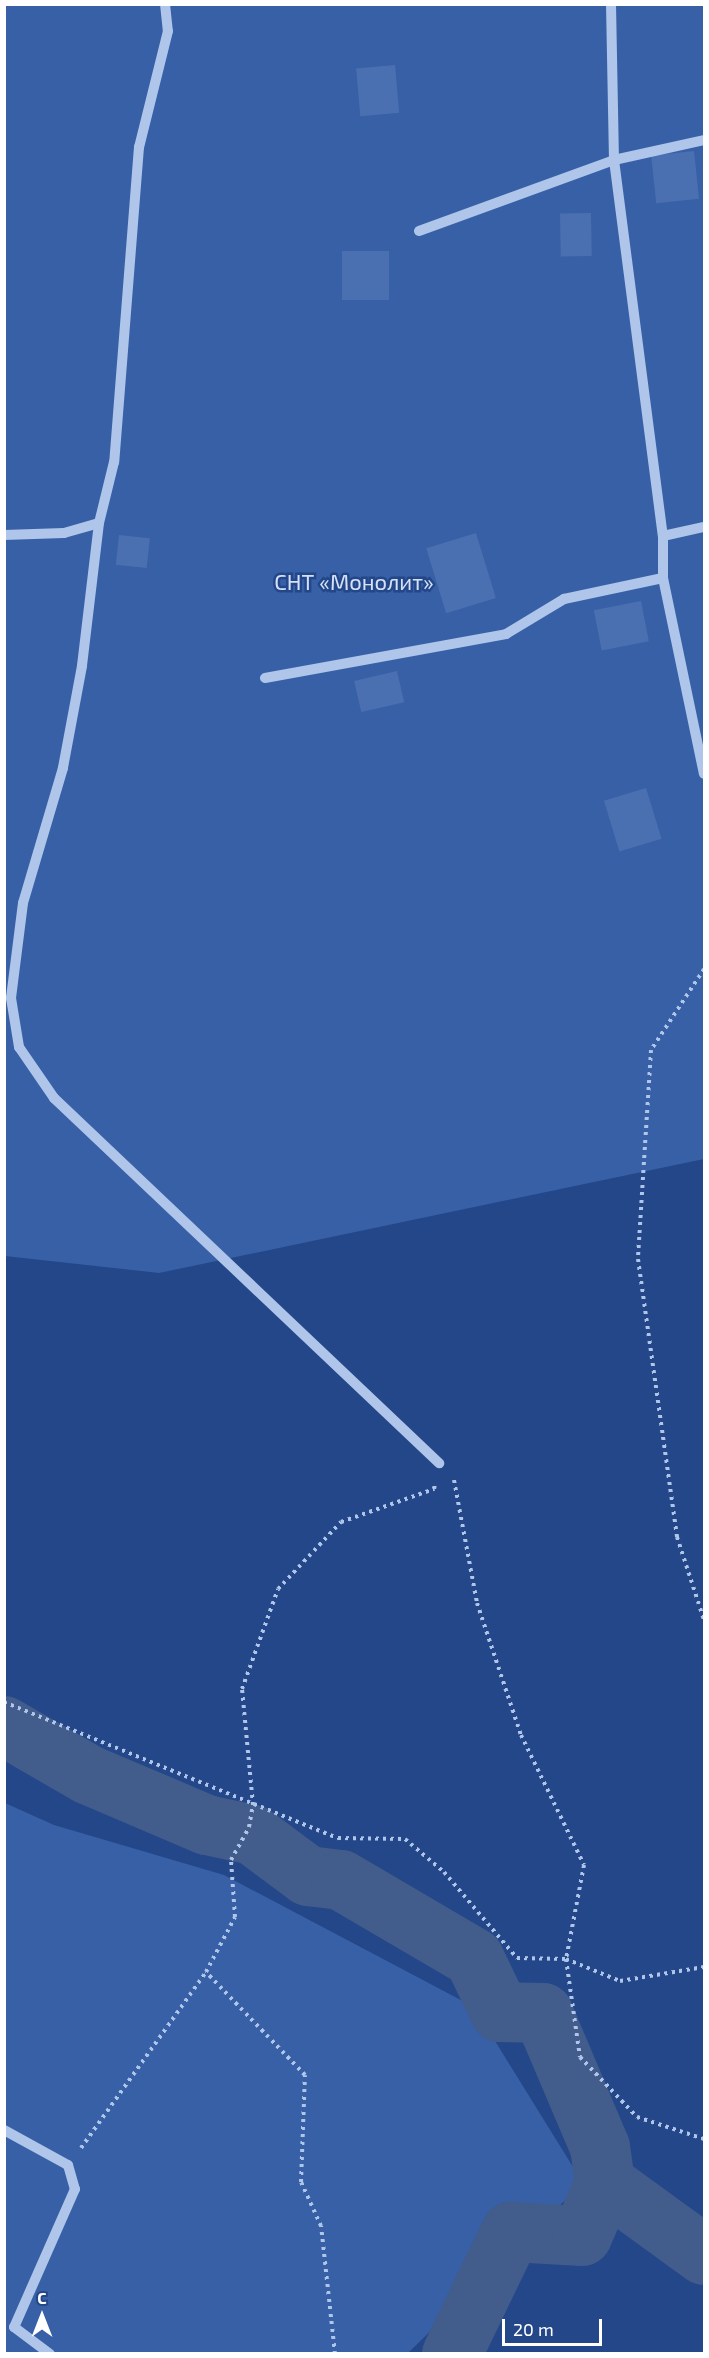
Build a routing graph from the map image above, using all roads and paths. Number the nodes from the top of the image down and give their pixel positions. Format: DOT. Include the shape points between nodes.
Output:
graph roads {
  1 [pos="165,4"];
  2 [pos="611,4"];
  3 [pos="705,140"];
  4 [pos="614,160"];
  5 [pos="419,231"];
  6 [pos="99,523"];
  7 [pos="705,527"];
  8 [pos="4,535"];
  9 [pos="663,536"];
  10 [pos="663,578"];
  11 [pos="265,678"];
  12 [pos="705,774"];
  13 [pos="705,969"];
  14 [pos="439,1463"];
  15 [pos="705,1620"];
  16 [pos="4,1702"];
  17 [pos="253,1805"];
  18 [pos="566,1959"];
  19 [pos="705,1967"];
  20 [pos="206,1972"];
  21 [pos="4,2130"];
  22 [pos="705,2139"];
  23 [pos="68,2165"];
  24 [pos="50,2354"];
  25 [pos="335,2354"];
  1 -- 6 [label="lane" via="168,30 138,147 114,462"];
  2 -- 4 [label="lane"];
  3 -- 4 [label="lane"];
  4 -- 5 [label="lane"];
  4 -- 9 [label="lane"];
  6 -- 8 [label="lane" via="64,533"];
  6 -- 14 [label="lane" via="82,666 63,768 23,903 11,998 19,1047 54,1098"];
  7 -- 9 [label="lane"];
  9 -- 10 [label="lane"];
  10 -- 11 [label="lane" via="564,599 506,634"];
  10 -- 12 [label="lane"];
  13 -- 15 [label="path" via="651,1050 638,1259 677,1537"];
  14 -- 17 [label="path" via="434,1489 341,1522 278,1589 242,1689"];
  14 -- 18 [label="path" via="454,1480 477,1603 521,1736 584,1865"];
  16 -- 17 [label="path"];
  17 -- 18 [label="path" via="338,1838 405,1839 444,1872 517,1958"];
  17 -- 20 [label="path" via="249,1827 231,1860 235,1917"];
  18 -- 19 [label="path" via="620,1981"];
  18 -- 22 [label="path" via="580,2057 637,2117"];
  20 -- 23 [label="path"];
  20 -- 25 [label="path" via="305,2075 301,2182 321,2226"];
  21 -- 23 [label="lane"];
  23 -- 24 [label="lane" via="75,2189 14,2327"];
}
